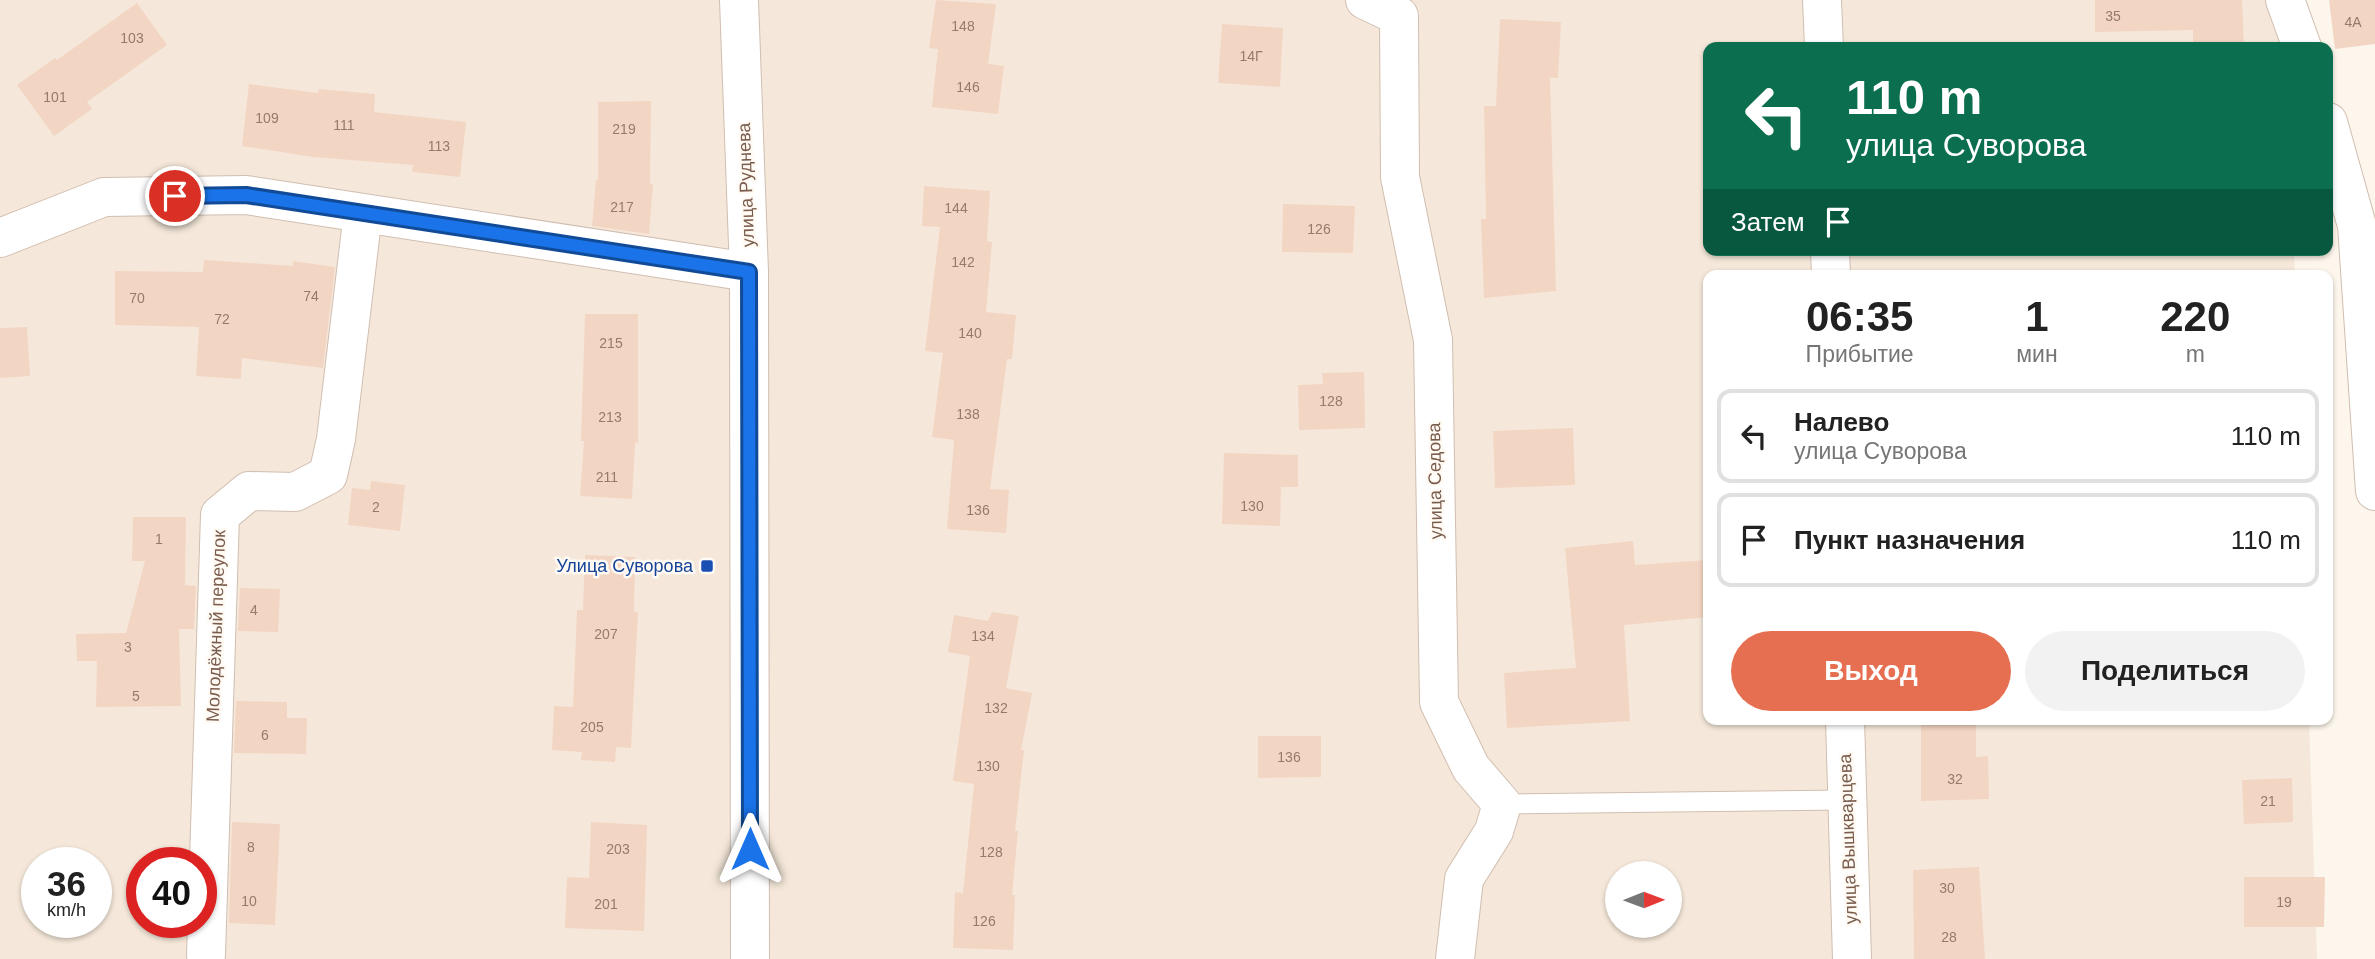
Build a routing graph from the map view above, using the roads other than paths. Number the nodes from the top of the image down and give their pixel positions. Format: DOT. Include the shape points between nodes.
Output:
graph roads {
  1 [pos="739,0"];
  2 [pos="1365,0"];
  3 [pos="1822,0"];
  4 [pos="2285,0"];
  5 [pos="1824,42"];
  6 [pos="2300,42"];
  7 [pos="2333,140"];
  8 [pos="363,213"];
  9 [pos="0,238"];
  10 [pos="749,272"];
  11 [pos="2375,491"];
  12 [pos="1845,725"];
  13 [pos="1847,800"];
  14 [pos="1502,804"];
  15 [pos="206,954"];
  16 [pos="750,959"];
  17 [pos="1455,959"];
  18 [pos="1852,959"];
  1 -- 10 [label="street, улица Руднева"];
  2 -- 14 [label="street, улица Седова" via="1399,16 1400,177 1433,340 1439,702 1471,768"];
  3 -- 5 [label="street"];
  4 -- 6 [label="street"];
  7 -- 11 [label="street" via="2357,226"];
  8 -- 9 [label="street" via="246,195 104,197"];
  8 -- 10 [label="street"];
  8 -- 15 [label="street, Молодёжный переулок" via="328,475 295,492 250,491 220,515"];
  10 -- 16 [label="street, улица Руднева"];
  12 -- 13 [label="street, улица Вышкварцева"];
  13 -- 14 [label="lane"];
  13 -- 18 [label="street, улица Вышкварцева"];
  14 -- 17 [label="street" via="1494,831 1464,879"];
}
